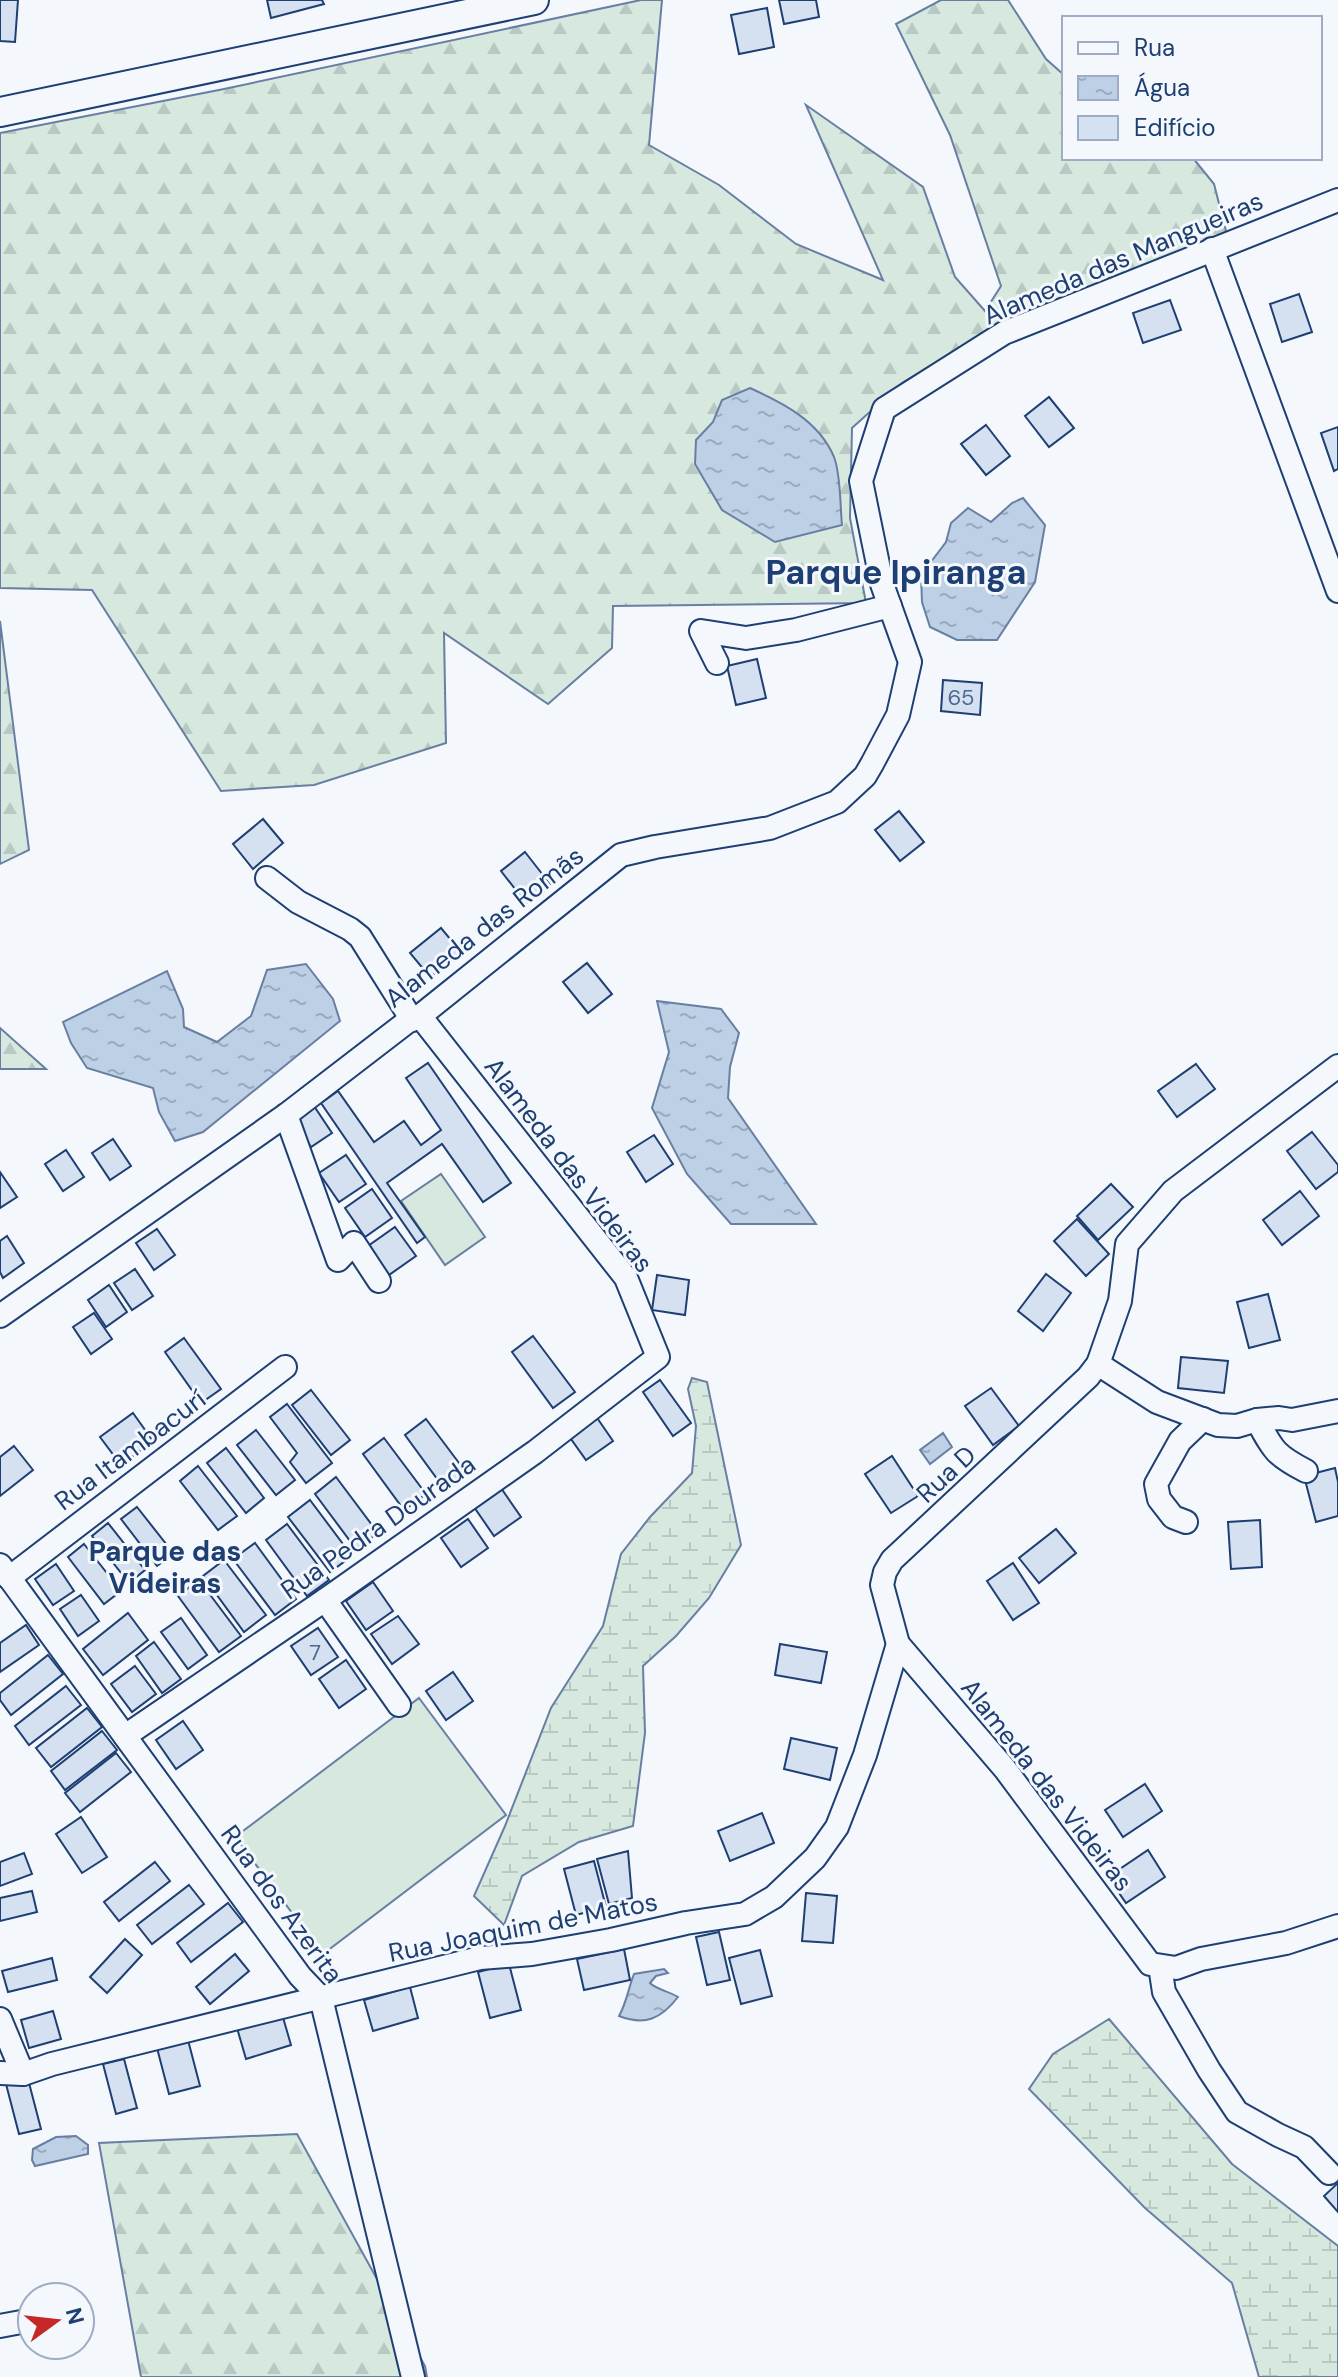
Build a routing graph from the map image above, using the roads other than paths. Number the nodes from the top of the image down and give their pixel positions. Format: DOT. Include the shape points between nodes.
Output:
graph roads {
  1 [pos="534,0"];
  2 [pos="0,112"];
  3 [pos="1338,200"];
  4 [pos="1212,249"];
  5 [pos="882,584"];
  6 [pos="1338,591"];
  7 [pos="890,606"];
  8 [pos="717,663"];
  9 [pos="267,878"];
  10 [pos="416,1018"];
  11 [pos="1338,1066"];
  12 [pos="286,1115"];
  13 [pos="379,1281"];
  14 [pos="0,1316"];
  15 [pos="658,1357"];
  16 [pos="1098,1364"];
  17 [pos="285,1367"];
  18 [pos="1338,1411"];
  19 [pos="1203,1419"];
  20 [pos="1257,1420"];
  21 [pos="1306,1471"];
  22 [pos="1186,1522"];
  23 [pos="4,1572"];
  24 [pos="325,1600"];
  25 [pos="898,1644"];
  26 [pos="399,1705"];
  27 [pos="125,1736"];
  28 [pos="1338,1926"];
  29 [pos="1155,1965"];
  30 [pos="321,1998"];
  31 [pos="0,2019"];
  32 [pos="0,2073"];
  33 [pos="23,2074"];
  34 [pos="1329,2173"];
  35 [pos="413,2377"];
  1 -- 2 [label="main road"];
  3 -- 4 [label="street, Alameda das Mangueiras"];
  4 -- 5 [label="street, Alameda das Mangueiras" via="1004,333 884,409 861,481"];
  4 -- 6 [label="street"];
  5 -- 7 [label="street, Alameda das Romãs"];
  7 -- 8 [label="street" via="746,638 701,631"];
  7 -- 10 [label="street, Alameda das Romãs" via="910,662 898,715 865,776 837,802 770,828 621,855"];
  9 -- 10 [label="street, Alameda das Videiras" via="360,937"];
  10 -- 12 [label="street, Alameda das Romãs"];
  10 -- 15 [label="street, Alameda das Videiras" via="626,1278"];
  11 -- 16 [label="street" via="1173,1191 1127,1244 1120,1301"];
  12 -- 13 [label="street" via="338,1260 354,1243"];
  12 -- 14 [label="street, Alameda das Romãs"];
  15 -- 24 [label="street, Rua Pedra Dourada" via="535,1452"];
  16 -- 19 [label="street" via="1157,1402"];
  16 -- 25 [label="street, Rua D" via="892,1560 882,1585"];
  17 -- 23 [label="street, Rua Itambacurí"];
  18 -- 20 [label="street"];
  19 -- 20 [label="street" via="1237,1426"];
  19 -- 22 [label="street" via="1180,1441 1156,1484 1159,1499 1173,1517"];
  20 -- 21 [label="street" via="1282,1458"];
  23 -- 27 [label="street, Rua dos Azerita"];
  24 -- 26 [label="street"];
  24 -- 27 [label="street, Rua Pedra Dourada"];
  25 -- 29 [label="street, Alameda das Videiras" via="1005,1769"];
  25 -- 30 [label="street, Rua Joaquim de Matos" via="837,1827 815,1858 774,1897 745,1914 532,1954 480,1958"];
  27 -- 30 [label="street, Rua dos Azerita"];
  28 -- 29 [label="street" via="1176,1968"];
  29 -- 34 [label="street" via="1164,1992 1237,2112 1304,2147"];
  30 -- 33 [label="street, Rua Joaquim de Matos"];
  30 -- 35 [label="street, Rua dos Azerita"];
  31 -- 33 [label="street"];
  32 -- 33 [label="street, Rua Joaquim de Matos"];
}
